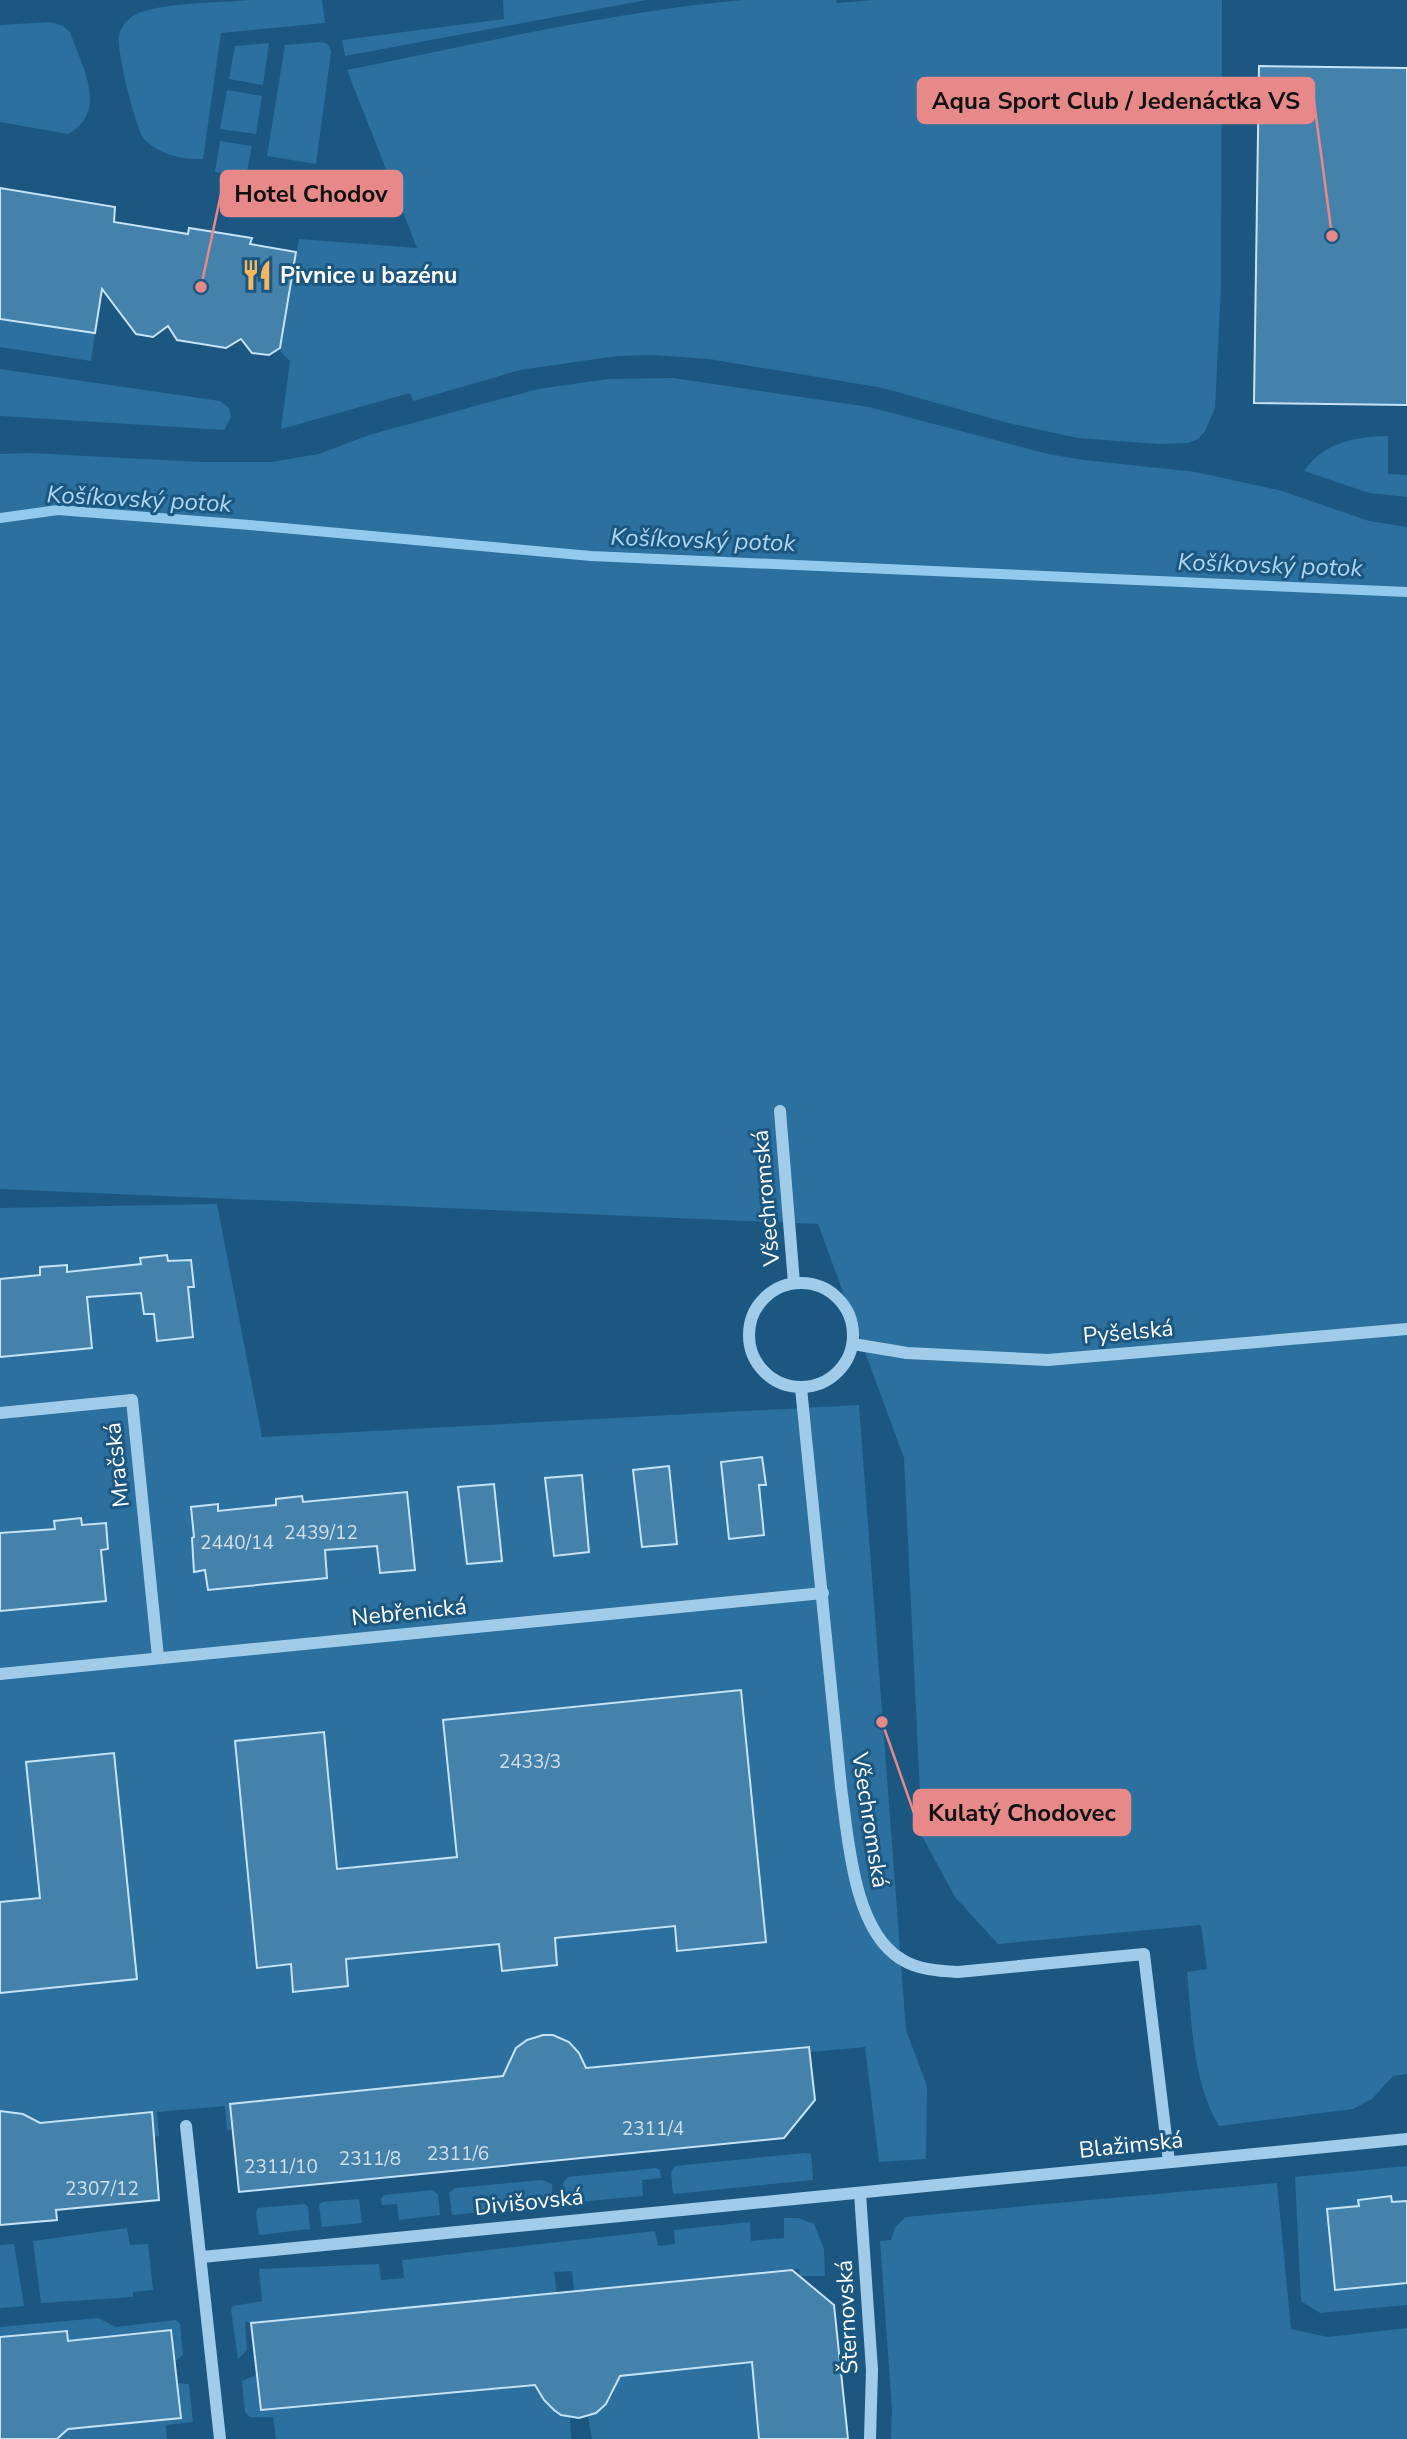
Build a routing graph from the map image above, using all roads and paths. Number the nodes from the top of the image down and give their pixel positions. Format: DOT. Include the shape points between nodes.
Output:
graph roads {
  1 [pos="780,1111"];
  2 [pos="794,1283"];
  3 [pos="1407,1329"];
  4 [pos="853,1344"];
  5 [pos="802,1388"];
  6 [pos="0,1413"];
  7 [pos="822,1593"];
  8 [pos="158,1657"];
  9 [pos="0,1674"];
  10 [pos="186,2126"];
  11 [pos="1407,2139"];
  12 [pos="1169,2162"];
  13 [pos="860,2193"];
  14 [pos="202,2257"];
  15 [pos="220,2439"];
  16 [pos="870,2439"];
  1 -- 2 [label="street, Všechromská"];
  2 -- 4 [label="street, Všechromská" via="834,1294 850,1317"];
  2 -- 5 [label="street, Všechromská" via="780,1287 758,1304 751,1317 749,1345 753,1359 773,1380"];
  3 -- 4 [label="street, Pyšelská" via="1048,1360 907,1353"];
  4 -- 5 [label="street" via="849,1357 830,1379"];
  5 -- 7 [label="street, Všechromská"];
  6 -- 8 [label="street, Mračská" via="132,1400"];
  7 -- 8 [label="street, Nebřenická"];
  7 -- 12 [label="street, Všechromská" via="849,1846 864,1908 880,1940 901,1959 932,1971 1144,1954"];
  8 -- 9 [label="street, Nebřenická"];
  10 -- 14 [label="street"];
  11 -- 12 [label="street, Blažimská"];
  12 -- 13 [label="street, Blažimská"];
  13 -- 14 [label="street, Divišovská"];
  13 -- 16 [label="street, Šternovská" via="872,2370"];
  14 -- 15 [label="street"];
}
